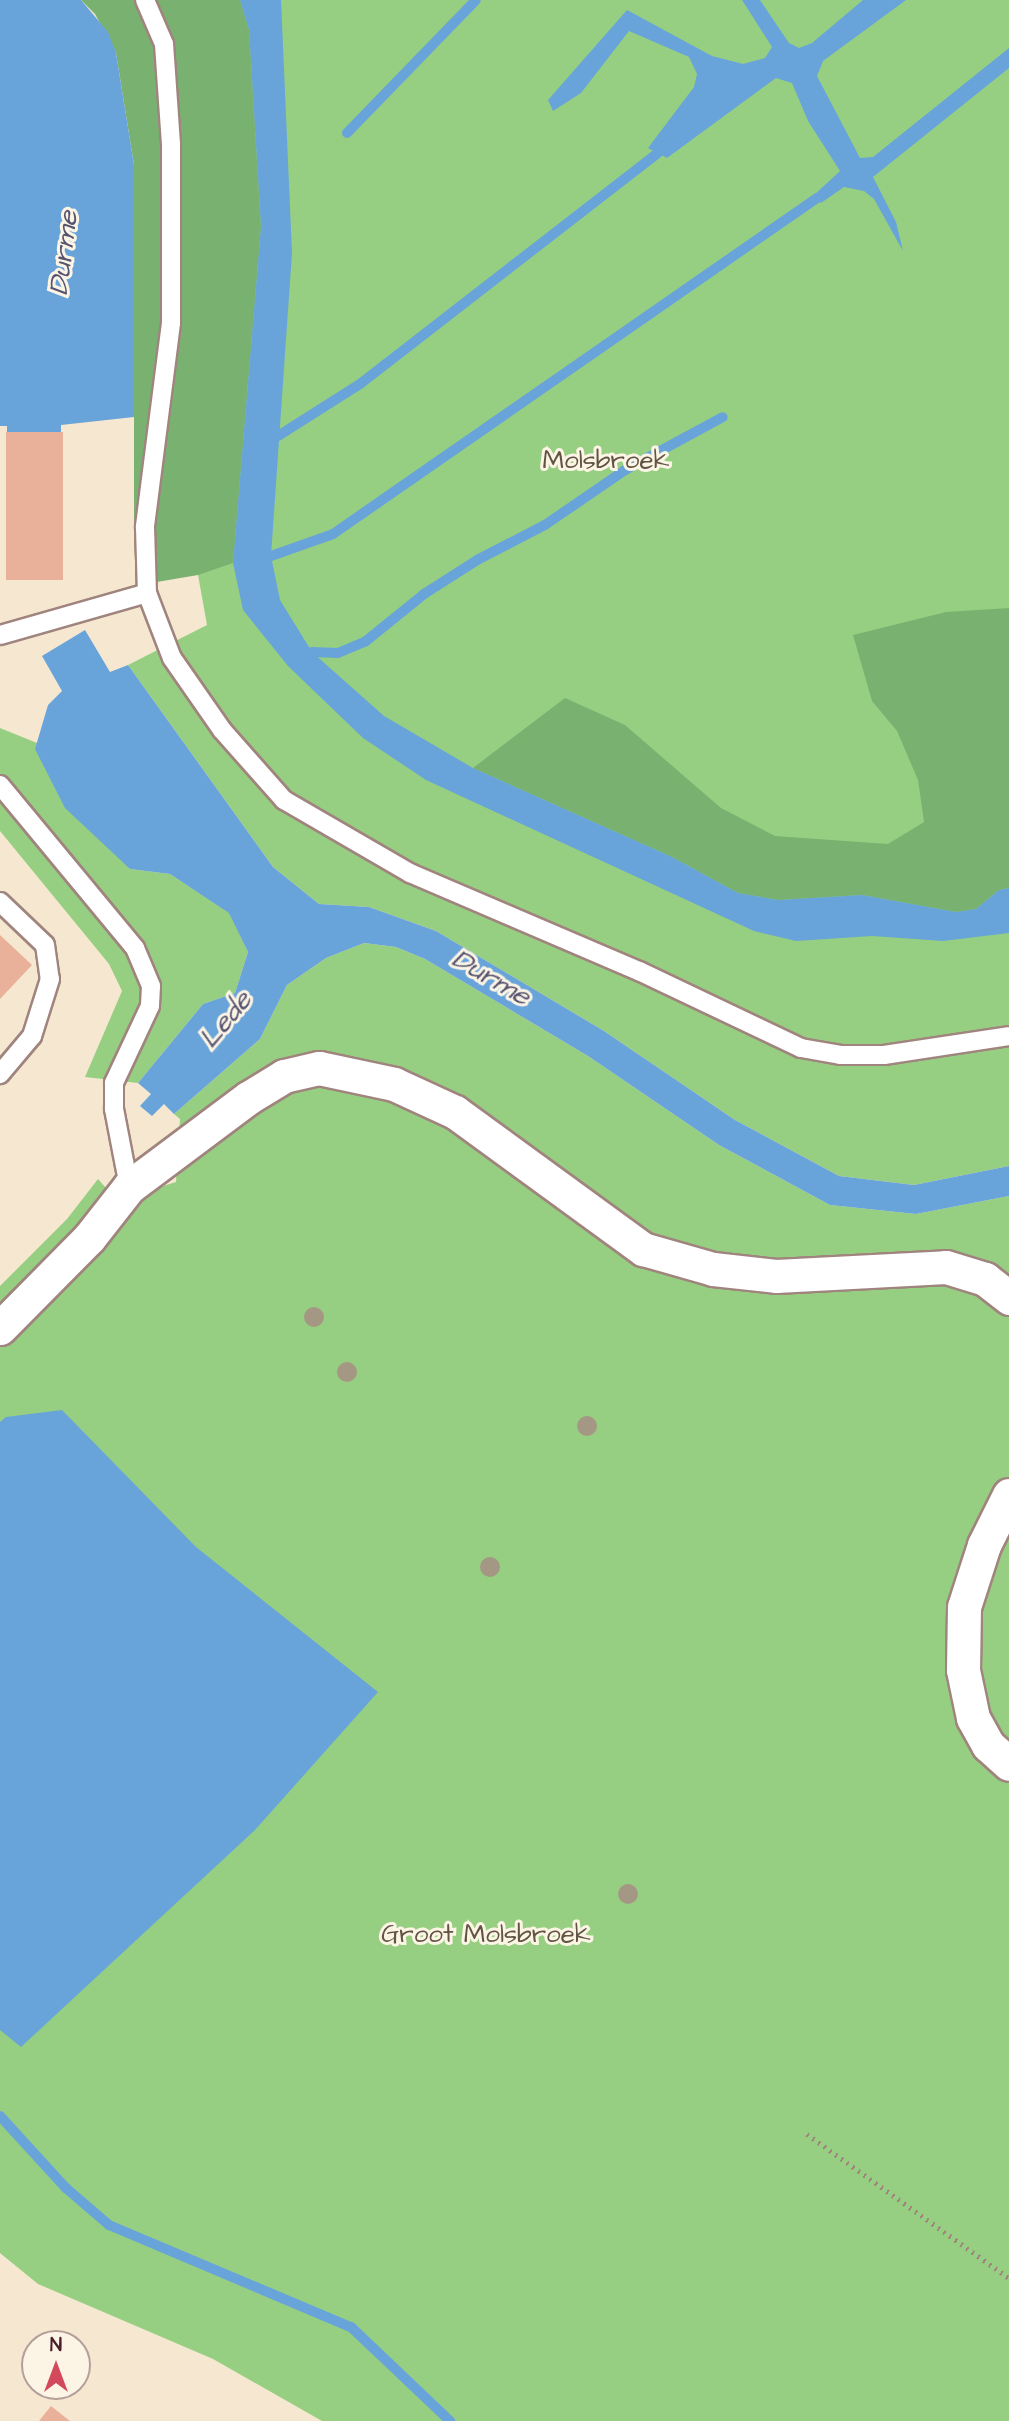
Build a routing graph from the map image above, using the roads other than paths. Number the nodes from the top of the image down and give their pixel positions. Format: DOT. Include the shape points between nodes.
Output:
graph roads {
  1 [pos="145,0"];
  2 [pos="147,593"];
  3 [pos="0,635"];
  4 [pos="0,785"];
  5 [pos="0,902"];
  6 [pos="1009,1036"];
  7 [pos="0,1074"];
  8 [pos="130,1187"];
  9 [pos="1009,1298"];
  10 [pos="0,1328"];
  11 [pos="1009,1495"];
  12 [pos="1009,1764"];
  1 -- 2 [label="lane" via="164,44 171,144 171,323 145,527"];
  2 -- 3 [label="lane"];
  2 -- 6 [label="lane" via="172,658 222,730 284,800 410,873 639,971 801,1048 840,1055 884,1055"];
  4 -- 8 [label="lane" via="135,948 151,986 150,1006 114,1083 114,1109"];
  5 -- 7 [label="lane" via="45,944 50,979 32,1036"];
  8 -- 9 [label="street" via="284,1076 319,1068 359,1073 455,1112 643,1250 713,1269 776,1276 946,1267 985,1279"];
  8 -- 10 [label="street" via="89,1238"];
  11 -- 12 [label="street" via="984,1545 964,1607 963,1670 974,1717 988,1745"];
}
